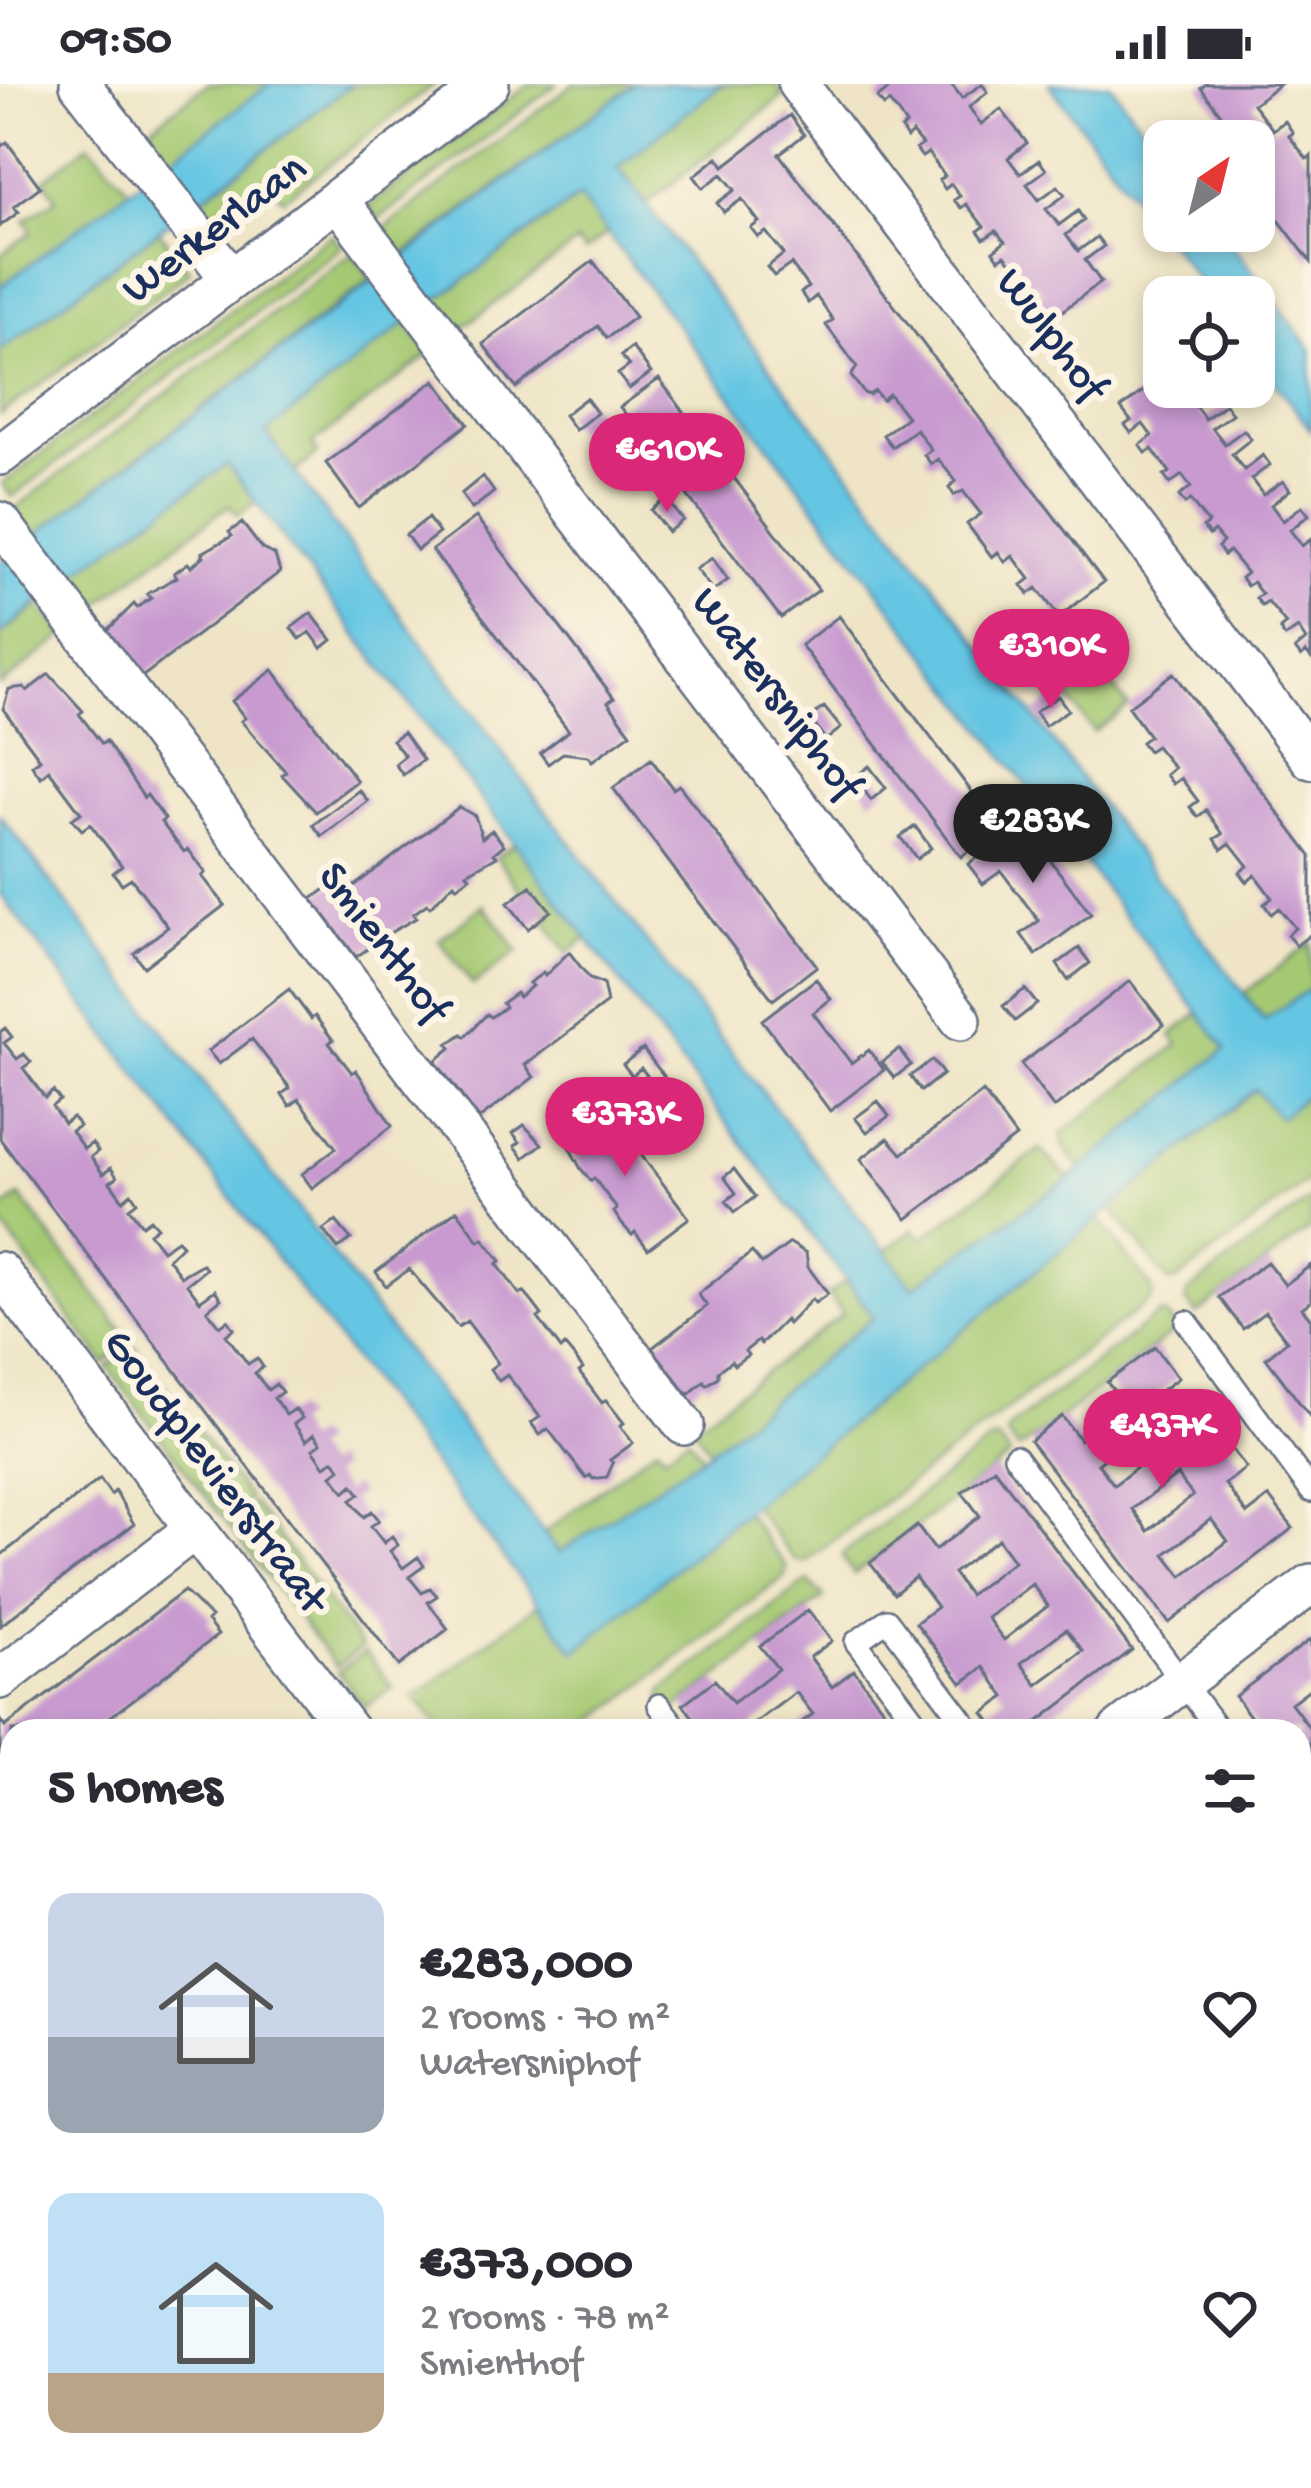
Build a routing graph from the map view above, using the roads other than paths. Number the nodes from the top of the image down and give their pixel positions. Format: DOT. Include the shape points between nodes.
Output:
graph roads {
  1 [pos="80,84"];
  2 [pos="489,84"];
  3 [pos="798,84"];
  4 [pos="337,200"];
  5 [pos="231,279"];
  6 [pos="0,454"];
  7 [pos="2,524"];
  8 [pos="1311,759"];
  9 [pos="961,1020"];
  10 [pos="0,1273"];
  11 [pos="1187,1322"];
  12 [pos="684,1425"];
  13 [pos="1015,1456"];
  14 [pos="1311,1491"];
  15 [pos="196,1528"];
  16 [pos="1311,1583"];
  17 [pos="0,1679"];
  18 [pos="1182,1682"];
  19 [pos="659,1705"];
  20 [pos="340,1719"];
  21 [pos="670,1719"];
  22 [pos="914,1719"];
  23 [pos="962,1719"];
  24 [pos="1134,1719"];
  25 [pos="1210,1719"];
  1 -- 5 [label="street"];
  2 -- 4 [label="street, Werkerlaan"];
  3 -- 8 [label="street, Wulphof"];
  4 -- 5 [label="street, Werkerlaan"];
  4 -- 9 [label="street, Watersniphof"];
  5 -- 6 [label="street, Werkerlaan"];
  7 -- 12 [label="street, Smienthof"];
  10 -- 15 [label="street, Goudplevierstraat"];
  11 -- 14 [label="lane"];
  13 -- 18 [label="lane"];
  15 -- 17 [label="street"];
  15 -- 20 [label="street, Goudplevierstraat"];
  16 -- 18 [label="street"];
  18 -- 24 [label="street"];
  18 -- 25 [label="lane"];
  19 -- 21 [label="lane"];
  22 -- 23 [label="lane" via="856,1642 886,1620"];
}
